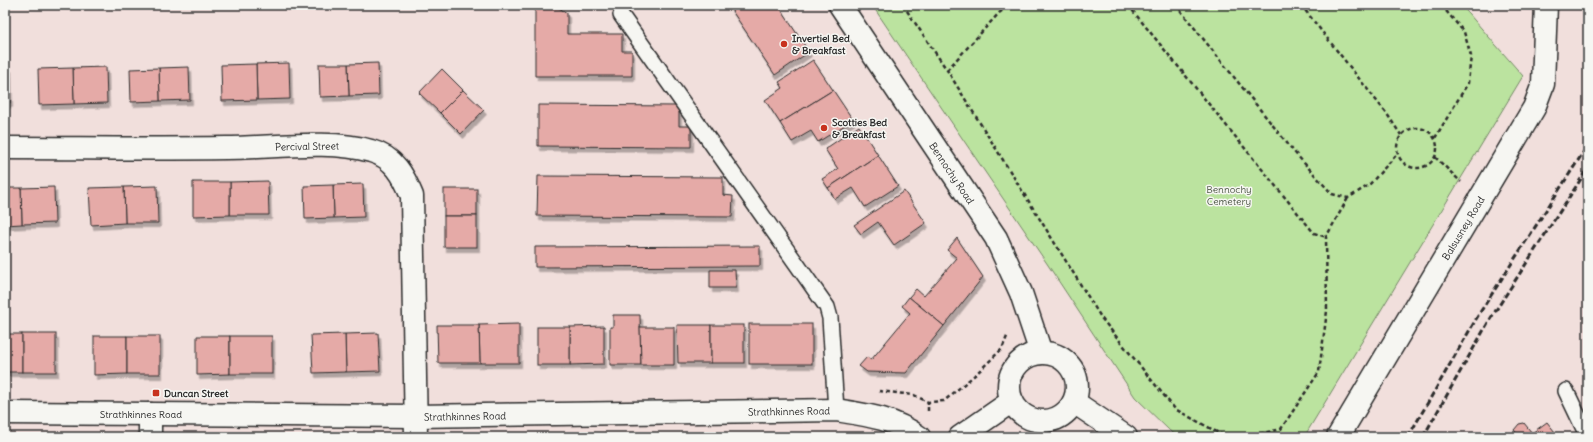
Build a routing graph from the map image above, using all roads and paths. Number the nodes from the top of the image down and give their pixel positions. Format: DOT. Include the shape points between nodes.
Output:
graph roads {
  1 [pos="840,5"];
  2 [pos="903,5"];
  3 [pos="1010,5"];
  4 [pos="1128,5"];
  5 [pos="1176,5"];
  6 [pos="1301,5"];
  7 [pos="1441,5"];
  8 [pos="1546,5"];
  9 [pos="621,15"];
  10 [pos="947,70"];
  11 [pos="1401,135"];
  12 [pos="1435,138"];
  13 [pos="5,148"];
  14 [pos="1398,153"];
  15 [pos="1435,157"];
  16 [pos="1348,198"];
  17 [pos="1480,199"];
  18 [pos="1326,237"];
  19 [pos="1011,329"];
  20 [pos="1041,353"];
  21 [pos="872,391"];
  22 [pos="1566,391"];
  23 [pos="1012,401"];
  24 [pos="928,402"];
  25 [pos="1074,402"];
  26 [pos="836,410"];
  27 [pos="928,411"];
  28 [pos="5,413"];
  29 [pos="150,414"];
  30 [pos="416,427"];
  31 [pos="150,437"];
  32 [pos="919,437"];
  33 [pos="960,437"];
  34 [pos="1126,437"];
  35 [pos="1226,437"];
  36 [pos="1246,437"];
  37 [pos="1338,437"];
  38 [pos="1588,437"];
  1 -- 20 [label="street, Bennochy Road" via="996,238 1020,292"];
  2 -- 10 [label="path"];
  3 -- 10 [label="path" via="993,19"];
  4 -- 18 [label="path" via="1314,234"];
  5 -- 16 [label="path" via="1295,153 1332,194"];
  6 -- 11 [label="path"];
  7 -- 12 [label="path" via="1464,32 1471,56 1468,82"];
  8 -- 17 [label="street, Balsusney Road" via="1543,84 1534,108"];
  9 -- 26 [label="lane" via="827,307 830,318"];
  10 -- 35 [label="path" via="1102,319 1174,409"];
  11 -- 12 [label="path" via="1412,128 1418,128 1430,132"];
  11 -- 14 [label="path"];
  12 -- 15 [label="path"];
  13 -- 30 [label="street, Percival Street" via="340,145 372,151 394,163 406,179 412,196"];
  14 -- 15 [label="path" via="1405,164 1418,168 1431,163"];
  14 -- 16 [label="path" via="1369,185"];
  15 -- 17 [label="path"];
  16 -- 18 [label="path"];
  17 -- 37 [label="street, Balsusney Road"];
  18 -- 36 [label="path" via="1327,311 1318,372 1281,429"];
  19 -- 24 [label="path" via="1002,349 976,374 944,401"];
  20 -- 23 [label="street" via="1025,358 1014,369 1009,385"];
  20 -- 25 [label="street" via="1061,358 1071,368 1077,382"];
  21 -- 24 [label="path" via="914,395"];
  22 -- 38 [label="lane"];
  23 -- 25 [label="street" via="1023,414 1038,421 1060,416"];
  23 -- 33 [label="street"];
  24 -- 27 [label="path"];
  25 -- 34 [label="street"];
  26 -- 30 [label="street, Strathkinnes Road"];
  26 -- 32 [label="street, Strathkinnes Road" via="877,416 906,428"];
  28 -- 29 [label="street, Strathkinnes Road"];
  29 -- 30 [label="street, Strathkinnes Road"];
  29 -- 31 [label="street"];
}
